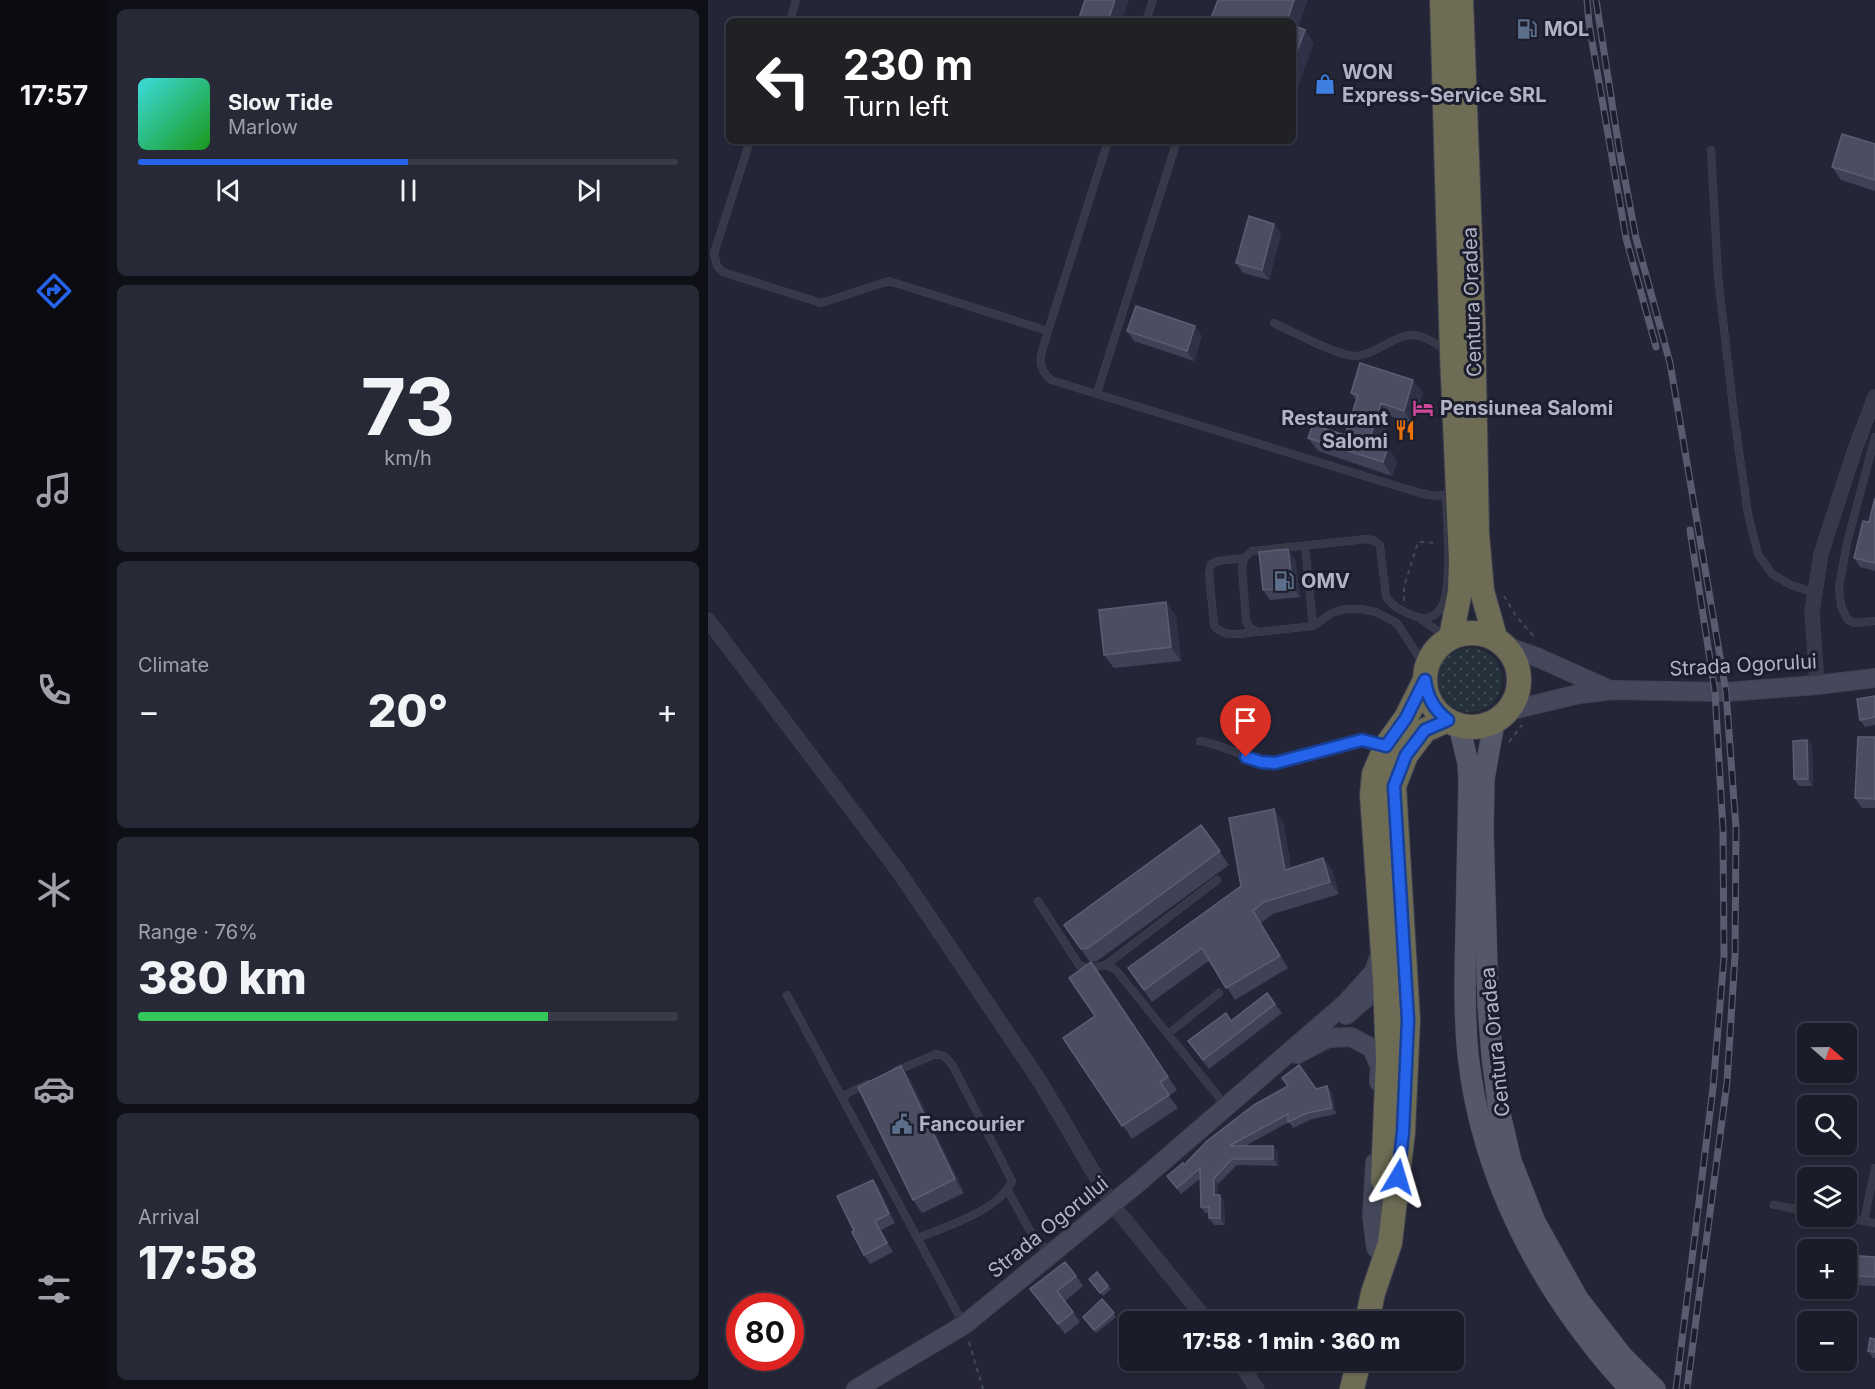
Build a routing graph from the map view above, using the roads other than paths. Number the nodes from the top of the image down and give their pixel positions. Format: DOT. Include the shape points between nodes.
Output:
graph roads {
  1 [pos="796,0"];
  2 [pos="1153,0"];
  3 [pos="1442,0"];
  4 [pos="1461,0"];
  5 [pos="791,18"];
  6 [pos="1147,18"];
  7 [pos="749,144"];
  8 [pos="1107,144"];
  9 [pos="1176,144"];
  10 [pos="1711,150"];
  11 [pos="1274,322"];
  12 [pos="1048,331"];
  13 [pos="1452,354"];
  14 [pos="1097,393"];
  15 [pos="1875,397"];
  16 [pos="1875,437"];
  17 [pos="1446,493"];
  18 [pos="1305,546"];
  19 [pos="1244,558"];
  20 [pos="1815,592"];
  21 [pos="1421,619"];
  22 [pos="708,620"];
  23 [pos="1875,621"];
  24 [pos="1313,626"];
  25 [pos="1259,632"];
  26 [pos="1450,638"];
  27 [pos="1501,642"];
  28 [pos="1425,674"];
  29 [pos="1875,678"];
  30 [pos="1817,685"];
  31 [pos="1613,690"];
  32 [pos="1501,717"];
  33 [pos="1453,723"];
  34 [pos="1200,741"];
  35 [pos="1386,746"];
  36 [pos="1217,880"];
  37 [pos="1401,884"];
  38 [pos="1038,901"];
  39 [pos="1383,948"];
  40 [pos="1106,965"];
  41 [pos="1385,982"];
  42 [pos="1219,993"];
  43 [pos="786,995"];
  44 [pos="1168,1034"];
  45 [pos="1290,1057"];
  46 [pos="893,1072"];
  47 [pos="872,1082"];
  48 [pos="1256,1082"];
  49 [pos="842,1096"];
  50 [pos="1227,1107"];
  51 [pos="1875,1168"];
  52 [pos="1008,1191"];
  53 [pos="1112,1204"];
  54 [pos="1774,1205"];
  55 [pos="1797,1209"];
  56 [pos="1857,1220"];
  57 [pos="1864,1221"];
  58 [pos="1875,1223"];
  59 [pos="918,1238"];
  60 [pos="1376,1248"];
  61 [pos="1050,1255"];
  62 [pos="1373,1293"];
  63 [pos="1199,1311"];
  64 [pos="1369,1311"];
  65 [pos="964,1324"];
  66 [pos="1245,1371"];
  67 [pos="1356,1371"];
  68 [pos="1625,1384"];
  69 [pos="856,1389"];
  70 [pos="1257,1389"];
  71 [pos="1352,1389"];
  72 [pos="1654,1389"];
  1 -- 5 [label="lane"];
  2 -- 6 [label="lane"];
  3 -- 13 [label="highway, Centura Oradea"];
  4 -- 27 [label="highway, Centura Oradea" via="1478,533 1482,591"];
  7 -- 12 [label="lane" via="714,253 723,272 821,303 889,281"];
  8 -- 12 [label="lane"];
  9 -- 14 [label="lane"];
  10 -- 20 [label="lane" via="1718,276 1748,514 1758,554 1772,574"];
  11 -- 13 [label="lane" via="1356,356 1372,352 1402,335 1417,335"];
  12 -- 14 [label="lane" via="1040,363 1042,372 1051,380"];
  13 -- 17 [label="highway, Centura Oradea"];
  14 -- 17 [label="lane"];
  15 -- 20 [label="street" via="1821,554"];
  16 -- 23 [label="lane" via="1839,587 1847,619"];
  17 -- 21 [label="lane" via="1448,576 1444,603 1437,613"];
  17 -- 26 [label="highway, Centura Oradea" via="1461,575"];
  18 -- 19 [label="lane" via="1252,551"];
  18 -- 21 [label="lane" via="1375,541 1380,545 1386,597 1391,604"];
  18 -- 24 [label="lane"];
  19 -- 25 [label="lane" via="1246,621"];
  19 -- 25 [label="lane" via="1211,564 1214,625 1225,634"];
  20 -- 30 [label="street" via="1812,612"];
  21 -- 26 [label="lane"];
  22 -- 53 [label="street" via="899,872 1041,1083"];
  24 -- 25 [label="lane"];
  24 -- 28 [label="lane" via="1345,609 1376,612 1397,623"];
  26 -- 27 [label="highway" via="1481,632"];
  26 -- 28 [label="highway" via="1431,655"];
  27 -- 31 [label="street, Strada Ogorului"];
  27 -- 32 [label="highway" via="1517,665 1520,686 1516,700"];
  28 -- 33 [label="highway" via="1426,693 1439,714"];
  28 -- 35 [label="highway" via="1406,718"];
  29 -- 30 [label="street, Strada Ogorului"];
  30 -- 31 [label="street, Strada Ogorului" via="1726,692"];
  31 -- 32 [label="street, Strada Ogorului" via="1579,694"];
  32 -- 33 [label="highway" via="1482,727"];
  32 -- 72 [label="main road, Centura Oradea" via="1484,779 1483,829 1488,1004 1499,1110 1511,1161 1535,1222 1578,1299 1622,1356"];
  33 -- 37 [label="highway" via="1425,730 1406,755 1394,786"];
  33 -- 68 [label="main road, Centura Oradea" via="1468,763 1469,782 1465,1005 1468,1055 1488,1156 1514,1218 1558,1297"];
  34 -- 35 [label="lane" via="1275,763 1362,740"];
  35 -- 39 [label="highway" via="1374,774 1372,795"];
  36 -- 40 [label="lane"];
  37 -- 41 [label="street, Strada Ogorului" via="1394,902 1397,952"];
  37 -- 62 [label="highway" via="1408,1020 1403,1132 1390,1243"];
  38 -- 40 [label="lane" via="1079,965"];
  39 -- 41 [label="highway"];
  39 -- 48 [label="street, Strada Ogorului" via="1374,972 1346,1004"];
  40 -- 44 [label="lane" via="1116,970"];
  41 -- 45 [label="street, Strada Ogorului"];
  41 -- 60 [label="highway" via="1388,1059 1383,1188"];
  42 -- 44 [label="lane"];
  43 -- 49 [label="lane"];
  44 -- 50 [label="lane"];
  45 -- 48 [label="street, Strada Ogorului"];
  45 -- 60 [label="street, Strada Ogorului" via="1328,1038 1351,1037 1372,1048 1380,1067 1372,1216"];
  46 -- 52 [label="lane" via="936,1054 944,1056 953,1066 1012,1181"];
  47 -- 49 [label="lane"];
  48 -- 50 [label="street, Strada Ogorului"];
  49 -- 59 [label="lane"];
  50 -- 53 [label="street, Strada Ogorului"];
  51 -- 57 [label="lane"];
  52 -- 59 [label="lane" via="988,1208"];
  52 -- 61 [label="lane" via="1029,1229"];
  53 -- 61 [label="street, Strada Ogorului"];
  53 -- 63 [label="street"];
  54 -- 55 [label="lane"];
  56 -- 57 [label="lane"];
  57 -- 58 [label="lane"];
  59 -- 65 [label="lane"];
  60 -- 62 [label="highway"];
  61 -- 65 [label="street, Strada Ogorului"];
  62 -- 64 [label="highway"];
  65 -- 69 [label="street, Strada Ogorului"];
  66 -- 70 [label="street"];
  67 -- 71 [label="highway"];
}
